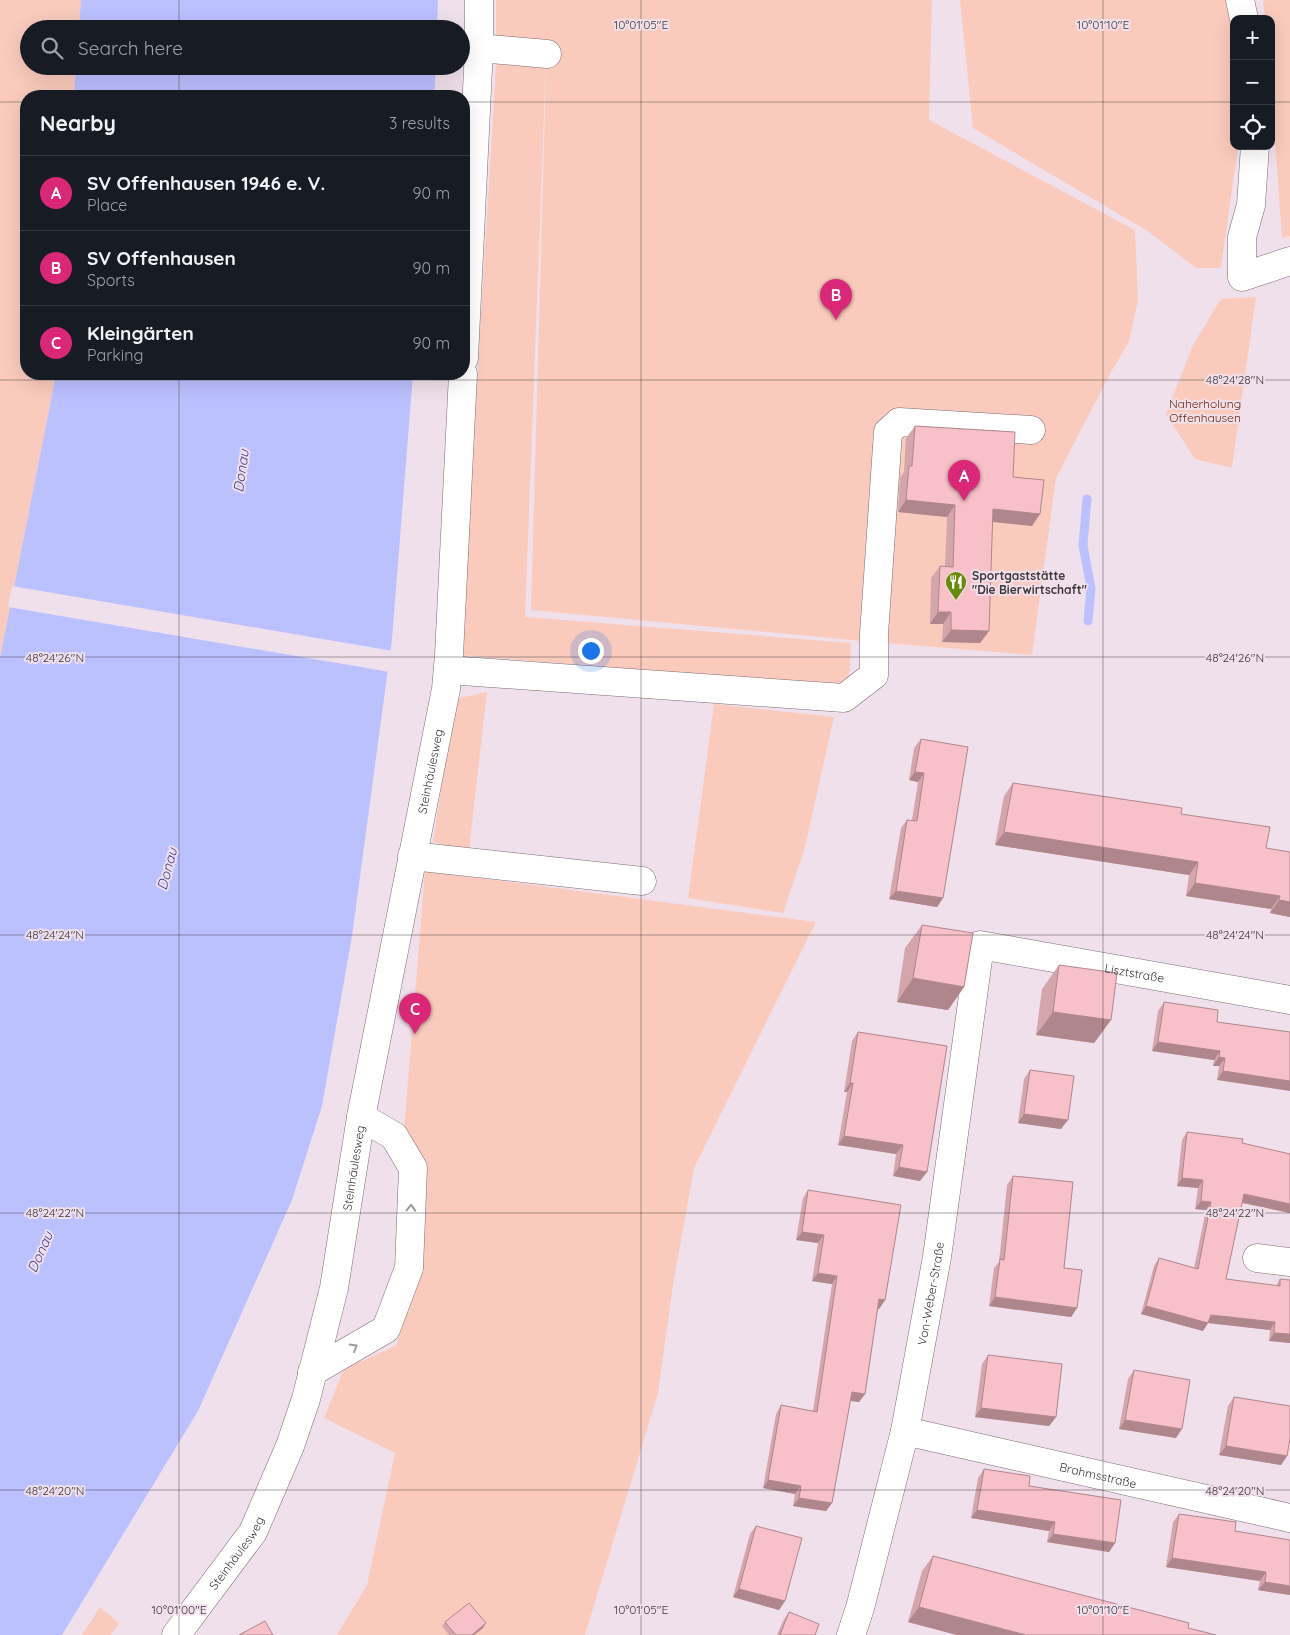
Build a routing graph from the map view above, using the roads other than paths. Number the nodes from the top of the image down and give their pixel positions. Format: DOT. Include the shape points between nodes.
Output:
graph roads {
  1 [pos="479,0"];
  2 [pos="1240,0"];
  3 [pos="1243,15"];
  4 [pos="479,48"];
  5 [pos="547,54"];
  6 [pos="1256,150"];
  7 [pos="470,234"];
  8 [pos="1290,261"];
  9 [pos="463,380"];
  10 [pos="1031,430"];
  11 [pos="448,670"];
  12 [pos="412,856"];
  13 [pos="642,881"];
  14 [pos="980,945"];
  15 [pos="1290,1000"];
  16 [pos="361,1117"];
  17 [pos="1257,1258"];
  18 [pos="1290,1262"];
  19 [pos="312,1372"];
  20 [pos="905,1431"];
  21 [pos="1290,1518"];
  22 [pos="176,1635"];
  23 [pos="851,1635"];
  1 -- 4 [label="street"];
  2 -- 3 [label="street"];
  4 -- 5 [label="street"];
  4 -- 7 [label="street"];
  6 -- 8 [label="street" via="1251,205 1242,237 1242,277"];
  9 -- 11 [label="street, Steinhäulesweg"];
  10 -- 11 [label="street" via="899,422 888,432 874,674 844,698"];
  11 -- 12 [label="street, Steinhäulesweg"];
  12 -- 13 [label="street"];
  12 -- 16 [label="street, Steinhäulesweg"];
  14 -- 15 [label="street, Lisztstraße"];
  14 -- 20 [label="street, Von-Weber-Straße" via="937,1257"];
  16 -- 19 [label="street, Steinhäulesweg" via="334,1288"];
  19 -- 16 [label="street, one-way" via="386,1329 409,1268 413,1168 394,1136"];
  17 -- 18 [label="street"];
  19 -- 22 [label="street, Steinhäulesweg" via="290,1446 253,1532"];
  20 -- 21 [label="street, Brahmsstraße"];
  20 -- 23 [label="street, Von-Weber-Straße"];
}
